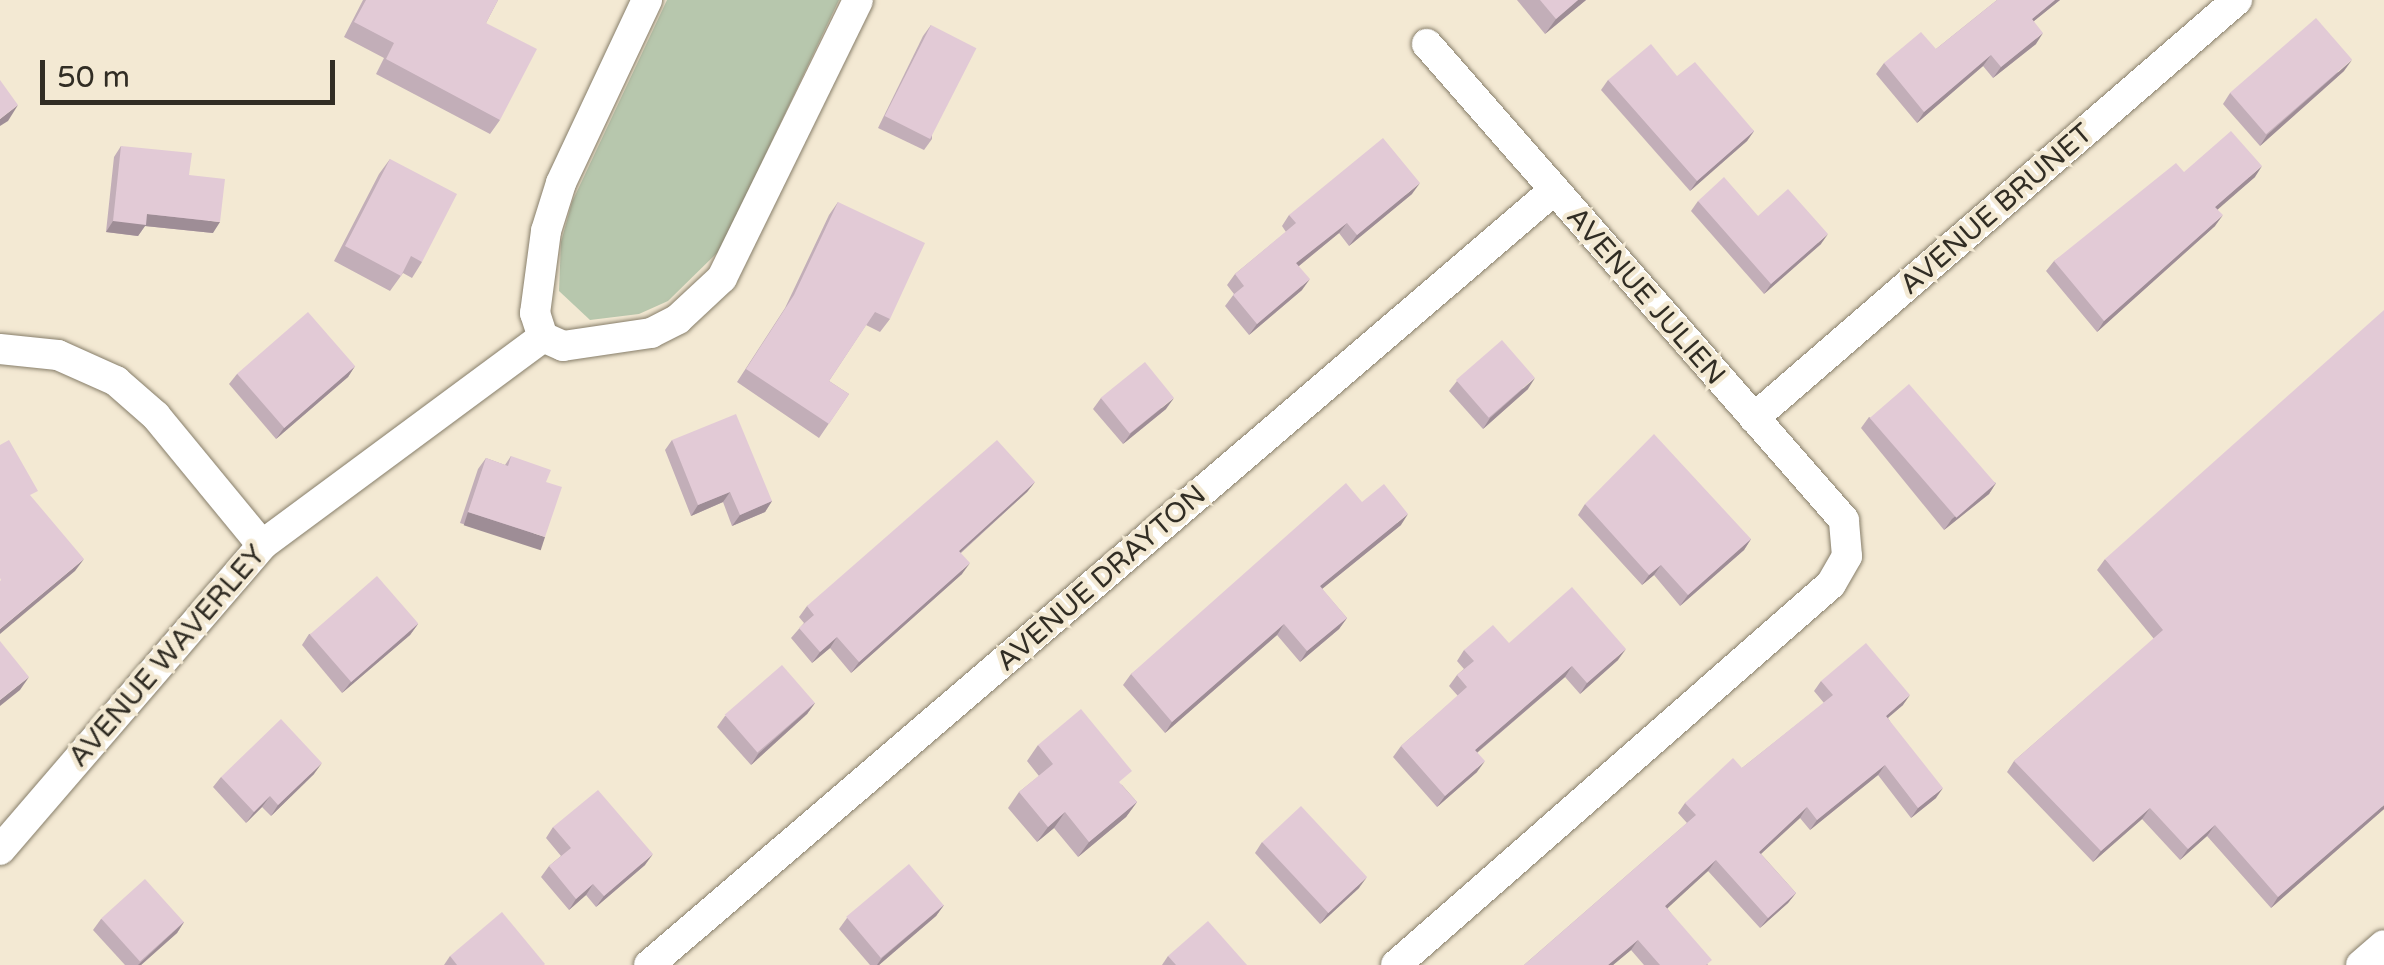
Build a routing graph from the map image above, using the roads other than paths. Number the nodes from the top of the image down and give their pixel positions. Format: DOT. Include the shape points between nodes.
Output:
graph roads {
  1 [pos="647,0"];
  2 [pos="858,0"];
  3 [pos="2237,0"];
  4 [pos="1427,44"];
  5 [pos="1552,190"];
  6 [pos="543,336"];
  7 [pos="0,349"];
  8 [pos="1754,418"];
  9 [pos="262,544"];
  10 [pos="0,850"];
  11 [pos="2384,945"];
  12 [pos="649,965"];
  13 [pos="1396,965"];
  14 [pos="2361,965"];
  1 -- 6 [label="street" via="560,183 536,281"];
  2 -- 6 [label="street" via="740,250 701,300 678,320 622,342 562,346"];
  3 -- 8 [label="street, AVENUE BRUNET"];
  4 -- 5 [label="street, AVENUE JULIEN"];
  5 -- 8 [label="street, AVENUE JULIEN"];
  5 -- 12 [label="street, AVENUE DRAYTON"];
  6 -- 9 [label="street, AVENUE WAVERLEY"];
  7 -- 9 [label="street" via="58,355 116,381 156,416"];
  8 -- 13 [label="street, AVENUE JULIEN" via="1844,520 1848,556 1831,584"];
  9 -- 10 [label="street, AVENUE WAVERLEY"];
  11 -- 14 [label="street"];
}
